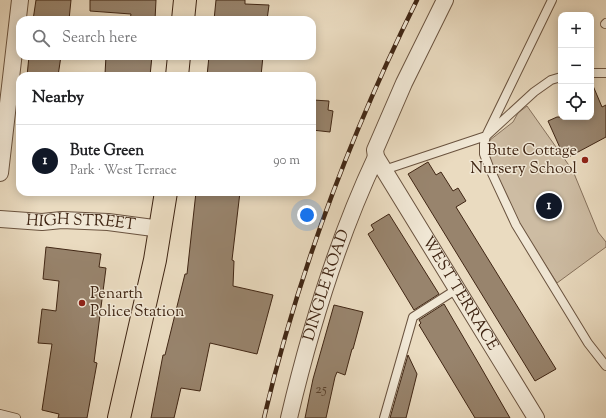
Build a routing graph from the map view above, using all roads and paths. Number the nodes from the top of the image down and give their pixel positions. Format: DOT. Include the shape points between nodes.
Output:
graph roads {
  1 [pos="20,0"];
  2 [pos="185,0"];
  3 [pos="445,0"];
  4 [pos="552,0"];
  5 [pos="18,16"];
  6 [pos="183,16"];
  7 [pos="16,35"];
  8 [pos="179,60"];
  9 [pos="177,72"];
  10 [pos="594,73"];
  11 [pos="606,73"];
  12 [pos="558,78"];
  13 [pos="486,136"];
  14 [pos="380,163"];
  15 [pos="0,173"];
  16 [pos="165,196"];
  17 [pos="0,219"];
  18 [pos="161,229"];
  19 [pos="457,289"];
  20 [pos="606,366"];
  21 [pos="0,414"];
  22 [pos="16,418"];
  23 [pos="119,418"];
  24 [pos="289,418"];
  25 [pos="384,418"];
  26 [pos="536,418"];
  1 -- 5 [label="street"];
  2 -- 6 [label="main road"];
  3 -- 14 [label="street, DINGLE ROAD" via="404,83 375,150"];
  4 -- 13 [label="lane"];
  7 -- 15 [label="street"];
  8 -- 9 [label="main road"];
  10 -- 11 [label="lane"];
  12 -- 13 [label="lane" via="534,92"];
  13 -- 14 [label="lane"];
  13 -- 20 [label="lane" via="484,154 516,225 588,343"];
  14 -- 19 [label="street, WEST TERRACE"];
  14 -- 24 [label="street, DINGLE ROAD" via="333,263 302,362"];
  16 -- 18 [label="main road"];
  17 -- 18 [label="street, HIGH STREET" via="100,222"];
  18 -- 23 [label="main road"];
  19 -- 25 [label="lane" via="412,317"];
  19 -- 26 [label="street, WEST TERRACE"];
  21 -- 22 [label="lane"];
}
